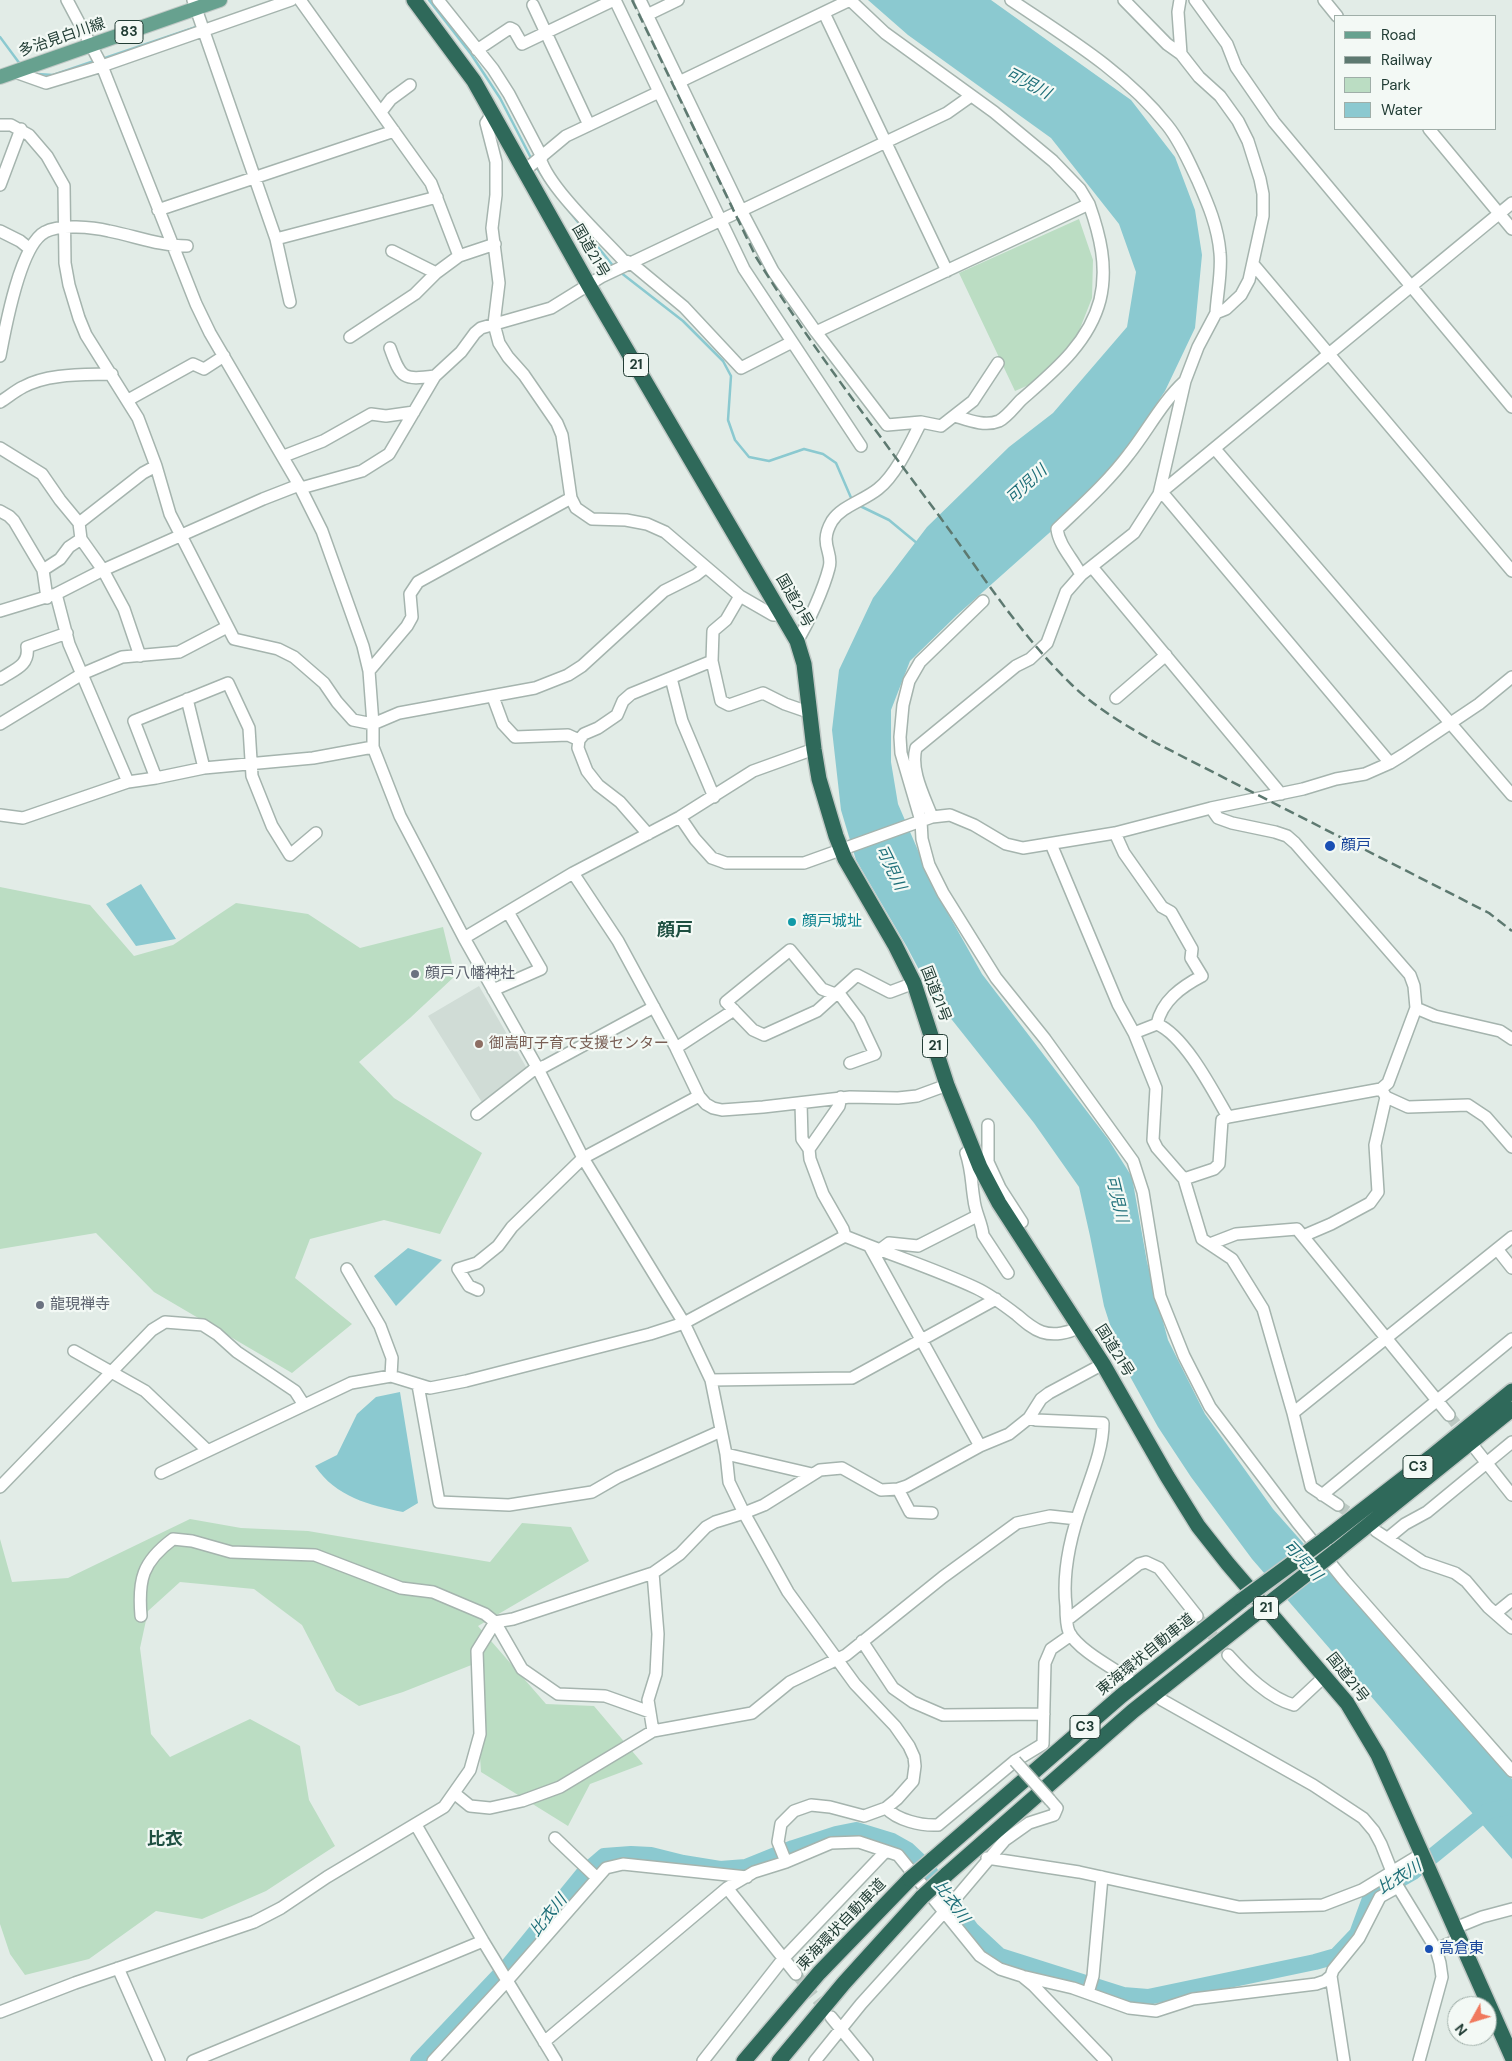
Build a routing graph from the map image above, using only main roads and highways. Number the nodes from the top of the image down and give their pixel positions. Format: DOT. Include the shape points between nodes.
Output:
graph roads {
  1 [pos="220,0"];
  2 [pos="414,0"];
  3 [pos="200,18"];
  4 [pos="0,77"];
  5 [pos="1512,1391"];
  6 [pos="1512,1409"];
  7 [pos="1512,2057"];
  8 [pos="744,2061"];
  9 [pos="779,2061"];
  1 -- 3 [label="main road, 多治見白川線 / 83"];
  2 -- 7 [label="highway, 国道21号 / 21" via="474,81 588,284 797,641 804,664 814,749 826,806 914,983 947,1085 972,1149 984,1165 999,1203 1103,1364 1198,1526 1347,1703 1378,1755"];
  3 -- 4 [label="main road, 多治見白川線 / 83"];
  5 -- 8 [label="highway, 東海環状自動車道 / C3, bridge" via="1121,1696 995,1803 910,1879 819,1973"];
  6 -- 9 [label="highway, C3, bridge" via="1133,1710 946,1875 844,1983"];
}
